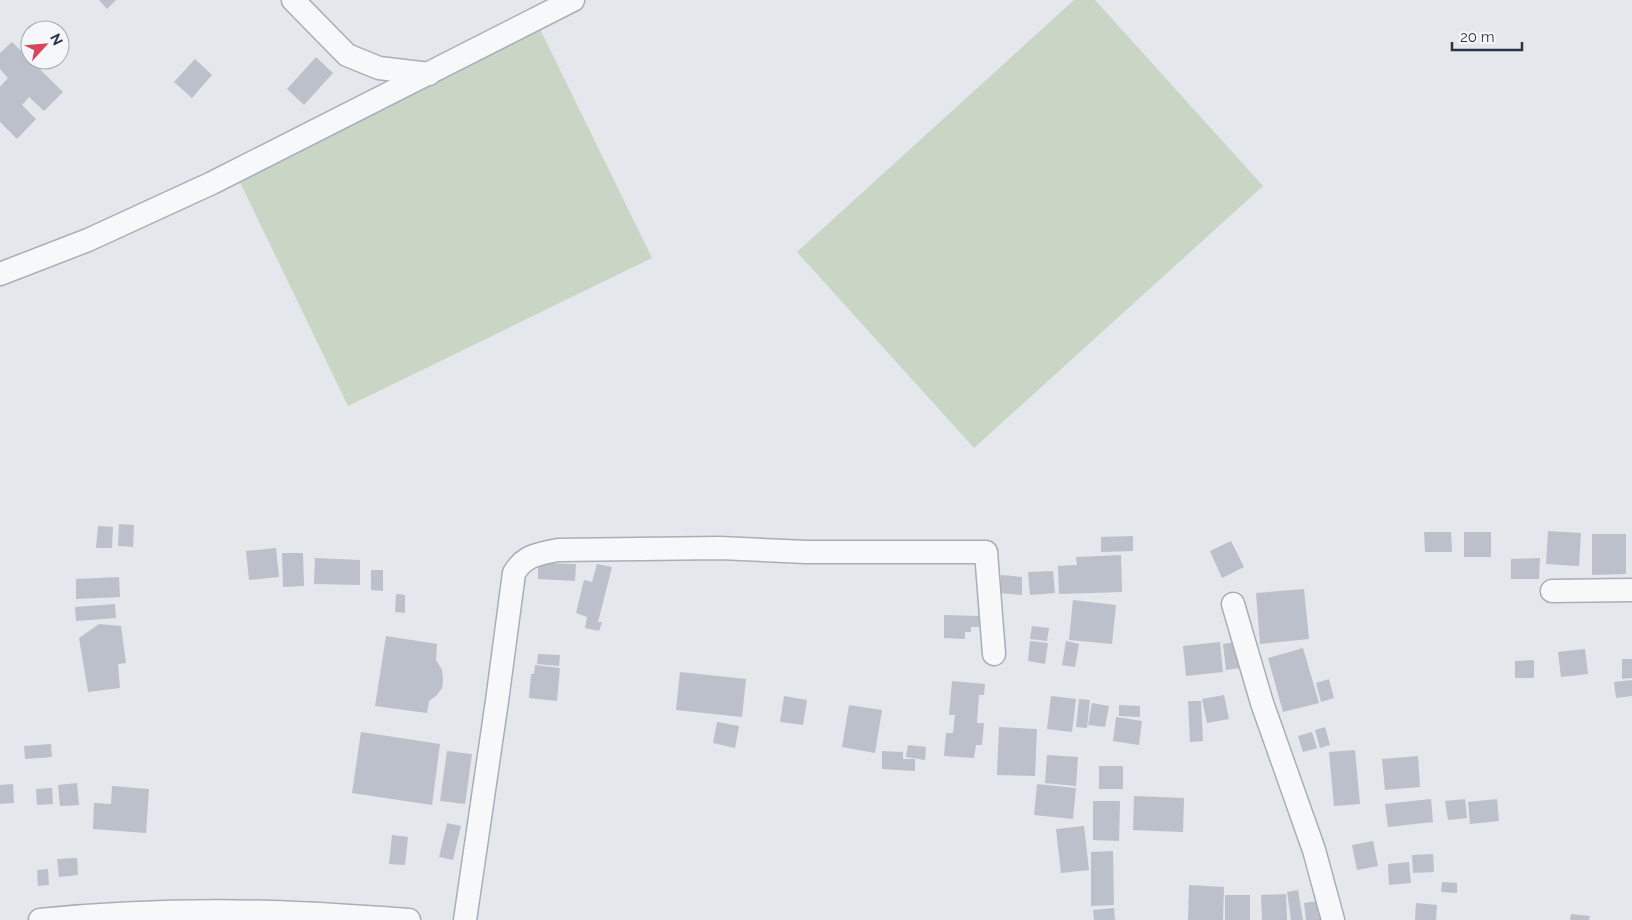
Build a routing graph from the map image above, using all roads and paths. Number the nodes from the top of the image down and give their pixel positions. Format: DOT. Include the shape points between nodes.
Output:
graph roads {
  1 [pos="293,0"];
  2 [pos="573,0"];
  3 [pos="429,74"];
  4 [pos="0,274"];
  5 [pos="1632,590"];
  6 [pos="1552,591"];
  7 [pos="1233,604"];
  8 [pos="994,654"];
  9 [pos="40,920"];
  10 [pos="409,920"];
  11 [pos="465,920"];
  12 [pos="1333,920"];
  1 -- 3 [label="street" via="347,55 379,68"];
  2 -- 3 [label="street"];
  3 -- 4 [label="street" via="194,191 88,240"];
  5 -- 6 [label="street"];
  7 -- 12 [label="street" via="1262,703 1314,850"];
  8 -- 11 [label="street" via="986,552 806,552 711,548 558,550 534,555 520,563 514,573"];
  9 -- 10 [label="street" via="97,914 193,911"];
}
